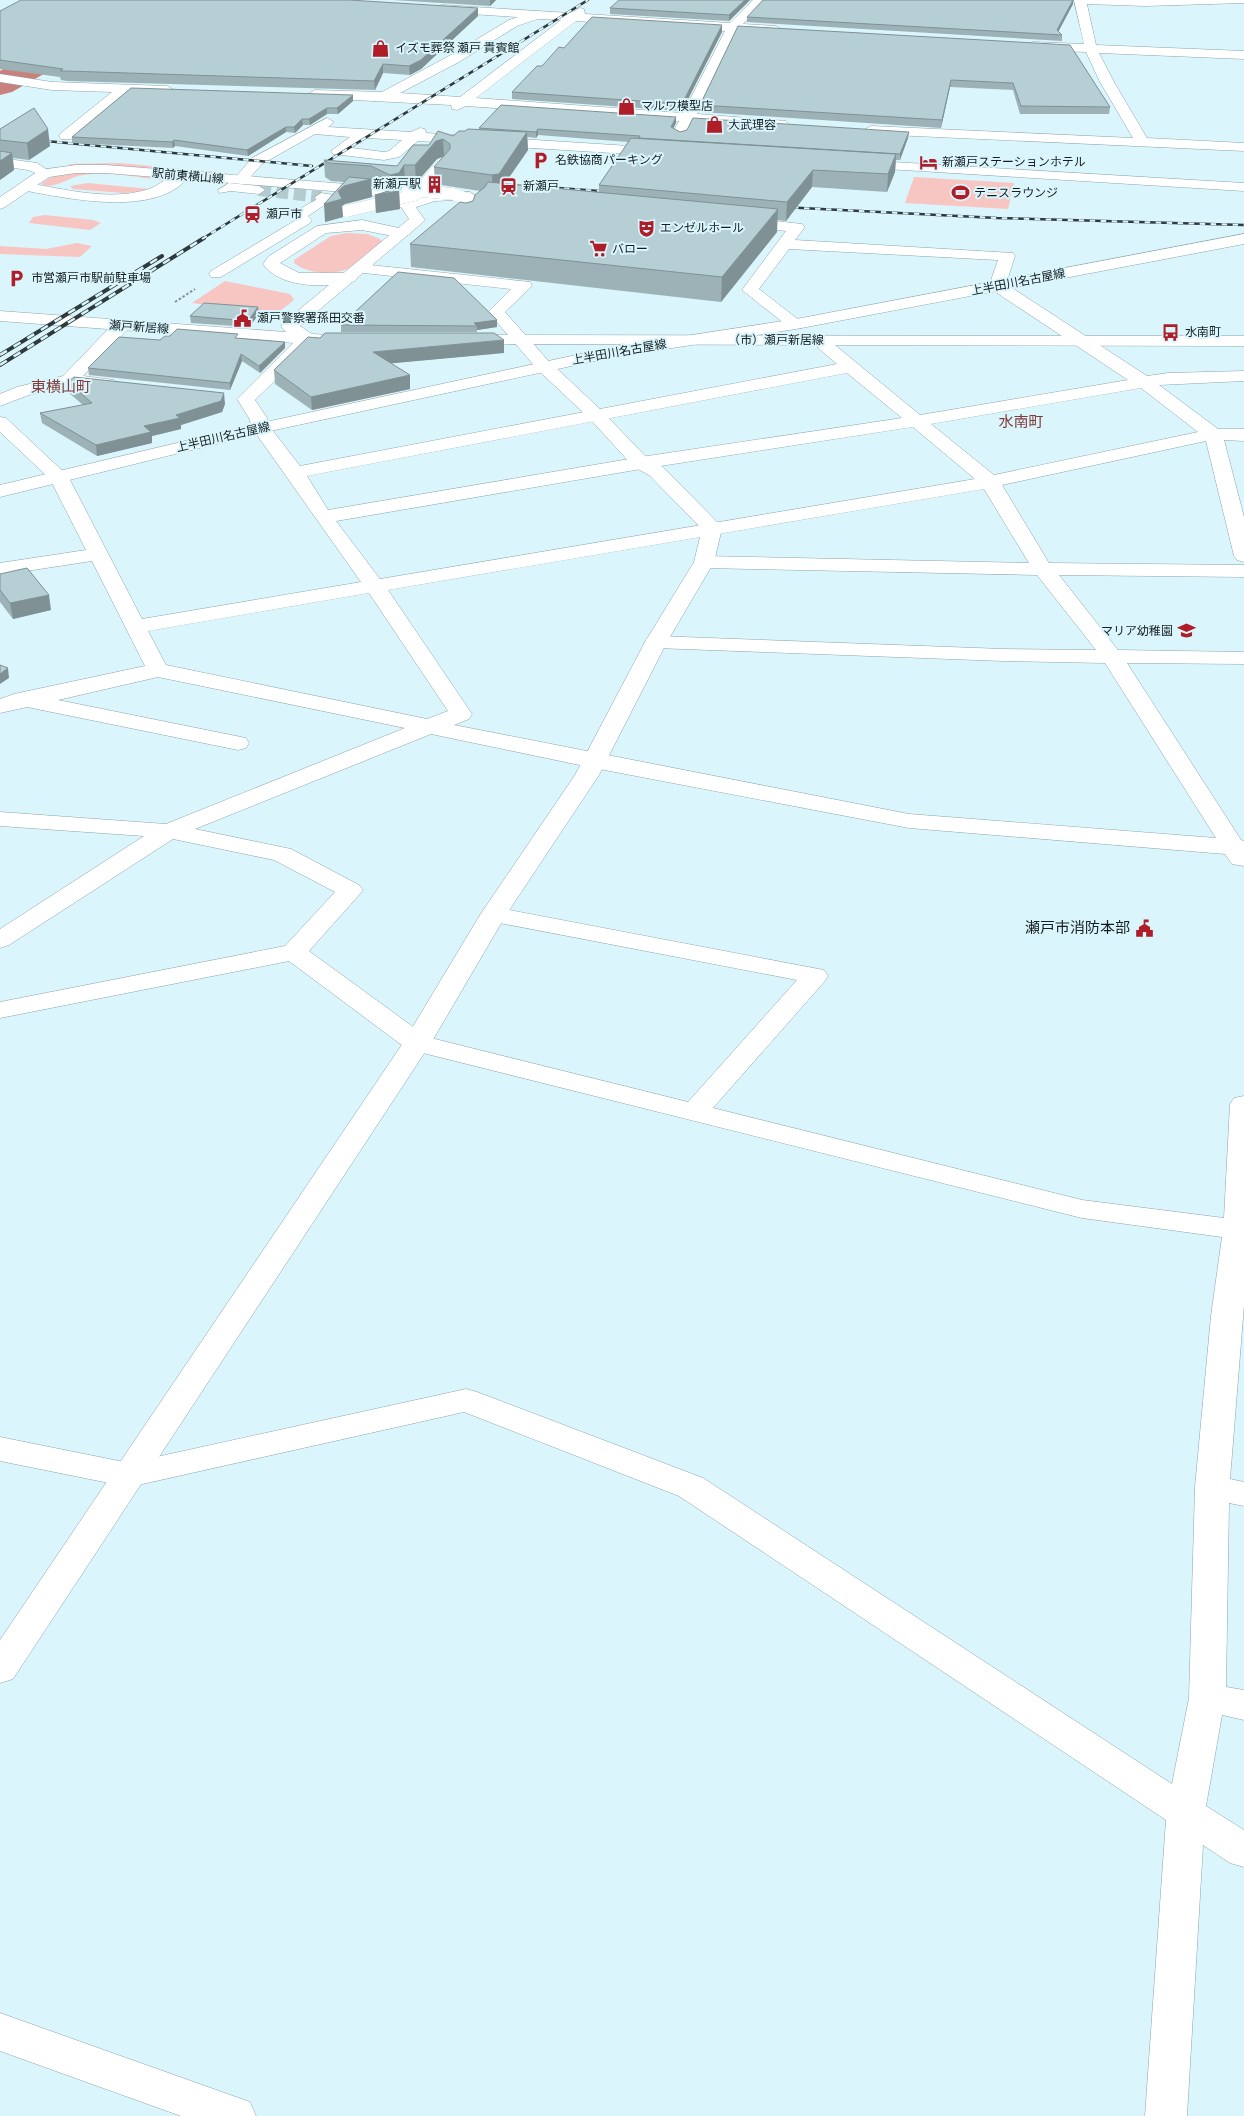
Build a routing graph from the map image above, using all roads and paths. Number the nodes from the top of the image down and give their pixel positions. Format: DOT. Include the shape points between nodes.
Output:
graph roads {
  1 [pos="760,0"];
  2 [pos="1080,0"];
  3 [pos="1086,0"];
  4 [pos="1242,0"];
  5 [pos="562,4"];
  6 [pos="594,4"];
  7 [pos="424,8"];
  8 [pos="542,15"];
  9 [pos="574,16"];
  10 [pos="733,27"];
  11 [pos="791,31"];
  12 [pos="1024,45"];
  13 [pos="1091,49"];
  14 [pos="1244,55"];
  15 [pos="0,78"];
  16 [pos="124,89"];
  17 [pos="182,90"];
  18 [pos="298,94"];
  19 [pos="385,96"];
  20 [pos="464,101"];
  21 [pos="355,108"];
  22 [pos="342,116"];
  23 [pos="443,116"];
  24 [pos="689,117"];
  25 [pos="796,125"];
  26 [pos="428,126"];
  27 [pos="855,129"];
  28 [pos="312,130"];
  29 [pos="365,134"];
  30 [pos="66,136"];
  31 [pos="414,137"];
  32 [pos="1013,137"];
  33 [pos="1142,141"];
  34 [pos="1244,147"];
  35 [pos="0,162"];
  36 [pos="844,163"];
  37 [pos="442,164"];
  38 [pos="45,173"];
  39 [pos="1001,173"];
  40 [pos="179,179"];
  41 [pos="240,180"];
  42 [pos="26,187"];
  43 [pos="1244,187"];
  44 [pos="224,190"];
  45 [pos="259,190"];
  46 [pos="420,190"];
  47 [pos="384,196"];
  48 [pos="321,197"];
  49 [pos="497,198"];
  50 [pos="404,199"];
  51 [pos="0,204"];
  52 [pos="347,211"];
  53 [pos="461,218"];
  54 [pos="720,220"];
  55 [pos="403,233"];
  56 [pos="1244,239"];
  57 [pos="786,244"];
  58 [pos="355,273"];
  59 [pos="216,274"];
  60 [pos="998,286"];
  61 [pos="174,302"];
  62 [pos="0,316"];
  63 [pos="796,324"];
  64 [pos="122,325"];
  65 [pos="308,339"];
  66 [pos="364,340"];
  67 [pos="452,340"];
  68 [pos="520,340"];
  69 [pos="687,340"];
  70 [pos="818,340"];
  71 [pos="1078,340"];
  72 [pos="1244,342"];
  73 [pos="544,366"];
  74 [pos="849,367"];
  75 [pos="1244,376"];
  76 [pos="70,380"];
  77 [pos="1144,382"];
  78 [pos="128,386"];
  79 [pos="227,397"];
  80 [pos="246,399"];
  81 [pos="0,402"];
  82 [pos="596,415"];
  83 [pos="919,421"];
  84 [pos="0,422"];
  85 [pos="261,428"];
  86 [pos="1213,434"];
  87 [pos="1244,435"];
  88 [pos="641,463"];
  89 [pos="295,473"];
  90 [pos="58,476"];
  91 [pos="990,482"];
  92 [pos="0,491"];
  93 [pos="323,517"];
  94 [pos="712,528"];
  95 [pos="97,554"];
  96 [pos="1244,556"];
  97 [pos="704,562"];
  98 [pos="0,569"];
  99 [pos="1043,570"];
  100 [pos="1244,571"];
  101 [pos="374,585"];
  102 [pos="134,627"];
  103 [pos="656,642"];
  104 [pos="1112,656"];
  105 [pos="1244,658"];
  106 [pos="158,670"];
  107 [pos="22,699"];
  108 [pos="0,706"];
  109 [pos="431,728"];
  110 [pos="238,743"];
  111 [pos="594,761"];
  112 [pos="0,819"];
  113 [pos="169,831"];
  114 [pos="1240,853"];
  115 [pos="493,915"];
  116 [pos="0,940"];
  117 [pos="294,952"];
  118 [pos="0,1010"];
  119 [pos="417,1043"];
  120 [pos="1244,1104"];
  121 [pos="694,1112"];
  122 [pos="1241,1230"];
  123 [pos="1235,1319"];
  124 [pos="0,1449"];
  125 [pos="129,1476"];
  126 [pos="1228,1490"];
  127 [pos="0,1669"];
  128 [pos="1206,1698"];
  129 [pos="1244,1705"];
  130 [pos="1186,1813"];
  131 [pos="1244,1851"];
  132 [pos="0,2032"];
  133 [pos="231,2115"];
  134 [pos="1166,2116"];
  1 -- 10 [label="street"];
  2 -- 13 [label="street"];
  3 -- 4 [label="street"];
  5 -- 8 [label="street"];
  6 -- 9 [label="street"];
  7 -- 8 [label="street"];
  8 -- 9 [label="street"];
  8 -- 19 [label="street" via="512,23"];
  9 -- 10 [label="street"];
  9 -- 20 [label="street"];
  10 -- 11 [label="street"];
  10 -- 24 [label="street"];
  12 -- 13 [label="street"];
  13 -- 14 [label="street"];
  13 -- 33 [label="street"];
  15 -- 16 [label="street"];
  16 -- 17 [label="street"];
  16 -- 30 [label="street"];
  18 -- 19 [label="street"];
  19 -- 20 [label="street"];
  19 -- 21 [label="street" via="367,100"];
  20 -- 23 [label="street"];
  20 -- 24 [label="street"];
  22 -- 28 [label="street"];
  24 -- 25 [label="street"];
  24 -- 31 [label="street" via="672,152 448,143"];
  26 -- 31 [label="street"];
  27 -- 32 [label="street"];
  28 -- 29 [label="street"];
  28 -- 41 [label="street" via="257,161"];
  29 -- 31 [label="street"];
  29 -- 31 [label="street" via="338,151 384,156 394,154"];
  32 -- 33 [label="street"];
  32 -- 39 [label="street"];
  33 -- 34 [label="street"];
  35 -- 38 [label="street" via="32,166"];
  36 -- 39 [label="street"];
  37 -- 46 [label="street, bridge"];
  38 -- 40 [label="street, 駅前東横山線" via="106,169"];
  38 -- 42 [label="street, 駅前東横山線"];
  39 -- 43 [label="street"];
  40 -- 41 [label="street, 駅前東横山線"];
  40 -- 42 [label="street" via="152,195 130,198"];
  41 -- 47 [label="street, 駅前東横山線" via="372,190"];
  42 -- 51 [label="street, 駅前東横山線"];
  44 -- 45 [label="street" via="229,187"];
  46 -- 50 [label="street, bridge"];
  46 -- 52 [label="street, bridge" via="415,195"];
  46 -- 53 [label="street, bridge" via="452,194 481,204"];
  48 -- 59 [label="street" via="329,198 299,215 309,219"];
  49 -- 50 [label="street"];
  50 -- 55 [label="street" via="418,220"];
  54 -- 57 [label="street" via="797,227"];
  55 -- 58 [label="street"];
  55 -- 58 [label="street" via="362,225 322,229 275,258 271,264 277,271 315,280"];
  56 -- 60 [label="street, 上半田川名古屋線"];
  57 -- 60 [label="street" via="1007,256"];
  57 -- 63 [label="street" via="750,290"];
  58 -- 65 [label="street" via="289,327"];
  58 -- 68 [label="street" via="524,285 496,312"];
  59 -- 61 [label="path"];
  60 -- 63 [label="street, 上半田川名古屋線"];
  60 -- 71 [label="street"];
  62 -- 64 [label="street, 瀬戸新居線"];
  63 -- 69 [label="street, 上半田川名古屋線"];
  64 -- 65 [label="street, 瀬戸新居線"];
  64 -- 76 [label="street"];
  65 -- 66 [label="street"];
  65 -- 80 [label="street"];
  67 -- 68 [label="street, （市）瀬戸新居線"];
  68 -- 69 [label="street, （市）瀬戸新居線"];
  68 -- 73 [label="street"];
  69 -- 70 [label="street, （市）瀬戸新居線"];
  69 -- 73 [label="street, 上半田川名古屋線"];
  70 -- 71 [label="street, （市）瀬戸新居線"];
  70 -- 74 [label="street"];
  71 -- 72 [label="street, （市）瀬戸新居線"];
  71 -- 77 [label="street"];
  73 -- 82 [label="street"];
  73 -- 85 [label="street, 上半田川名古屋線"];
  74 -- 82 [label="street"];
  74 -- 83 [label="street"];
  75 -- 77 [label="street" via="1206,375"];
  76 -- 78 [label="street"];
  76 -- 81 [label="street" via="23,390"];
  77 -- 83 [label="street"];
  77 -- 86 [label="street"];
  79 -- 80 [label="street"];
  80 -- 85 [label="street"];
  82 -- 88 [label="street"];
  82 -- 89 [label="street"];
  83 -- 88 [label="street"];
  83 -- 91 [label="street"];
  84 -- 90 [label="street"];
  85 -- 89 [label="street"];
  85 -- 90 [label="street, 上半田川名古屋線"];
  86 -- 87 [label="street"];
  86 -- 91 [label="street"];
  86 -- 96 [label="street"];
  88 -- 93 [label="street"];
  88 -- 94 [label="street" via="656,471"];
  89 -- 93 [label="street"];
  90 -- 92 [label="street, 上半田川名古屋線"];
  90 -- 95 [label="street"];
  91 -- 94 [label="street"];
  91 -- 99 [label="street"];
  93 -- 101 [label="street"];
  94 -- 97 [label="street"];
  94 -- 101 [label="street"];
  95 -- 98 [label="street"];
  95 -- 102 [label="street"];
  97 -- 99 [label="street"];
  97 -- 103 [label="street"];
  99 -- 100 [label="street"];
  99 -- 104 [label="street"];
  101 -- 102 [label="street"];
  101 -- 109 [label="street" via="461,714"];
  102 -- 106 [label="street"];
  103 -- 104 [label="street"];
  103 -- 111 [label="street"];
  104 -- 105 [label="street"];
  104 -- 114 [label="street"];
  106 -- 107 [label="street"];
  106 -- 109 [label="street"];
  107 -- 108 [label="street"];
  107 -- 110 [label="street"];
  109 -- 111 [label="street"];
  109 -- 113 [label="street"];
  111 -- 114 [label="street" via="908,821"];
  111 -- 115 [label="street"];
  112 -- 113 [label="street"];
  113 -- 116 [label="street"];
  113 -- 117 [label="street" via="282,854 350,890"];
  115 -- 119 [label="street"];
  115 -- 121 [label="street" via="815,976"];
  117 -- 118 [label="street"];
  117 -- 119 [label="street"];
  119 -- 121 [label="street"];
  119 -- 125 [label="street"];
  120 -- 122 [label="street"];
  121 -- 122 [label="street" via="1082,1209"];
  122 -- 123 [label="street"];
  123 -- 126 [label="street"];
  124 -- 125 [label="street"];
  125 -- 127 [label="street"];
  125 -- 130 [label="street" via="466,1400 691,1487"];
  126 -- 128 [label="street"];
  128 -- 129 [label="street"];
  128 -- 130 [label="street"];
  130 -- 131 [label="street"];
  130 -- 134 [label="street"];
  132 -- 133 [label="street"];
}
